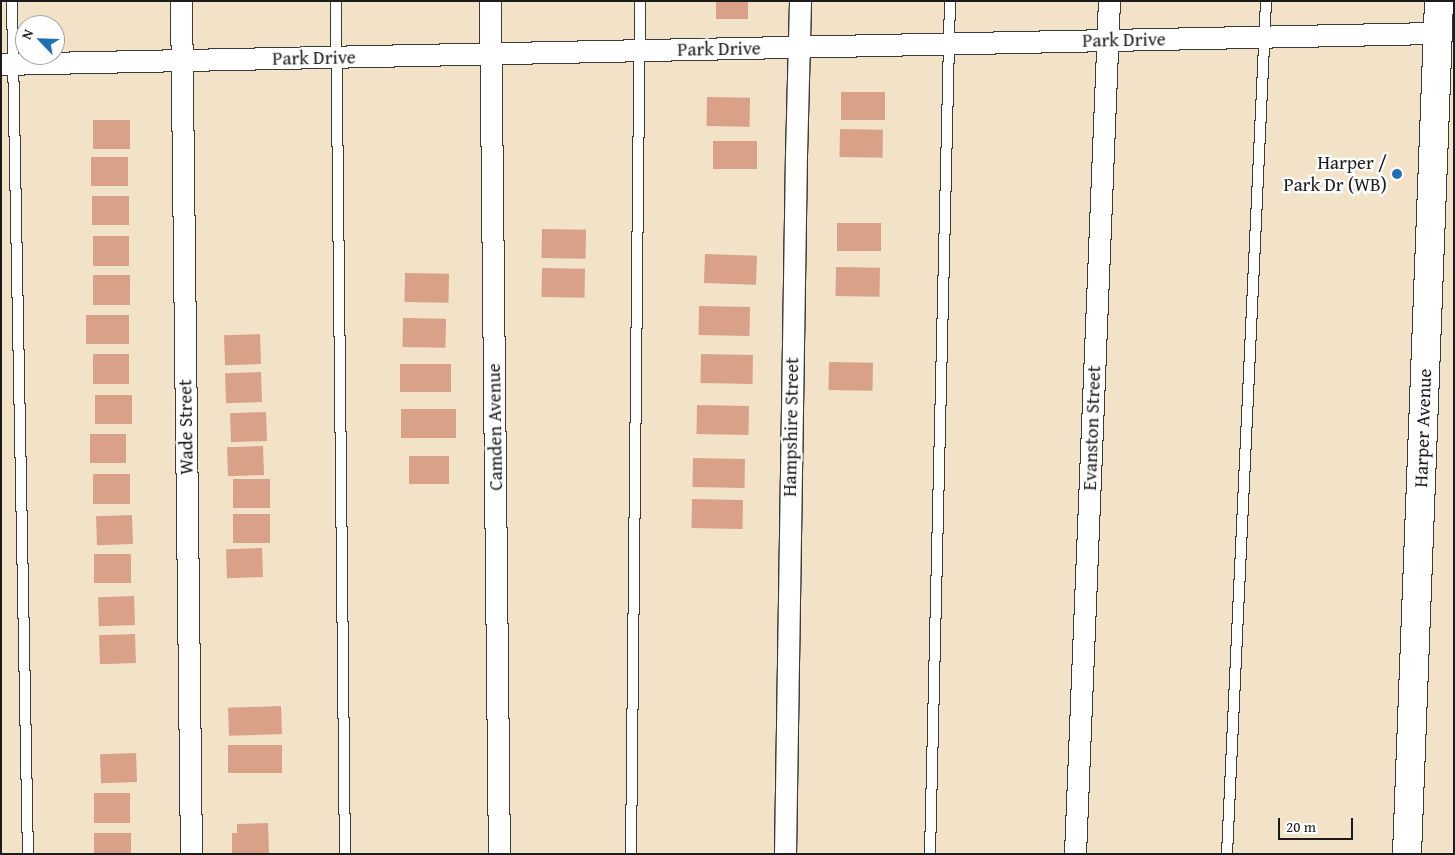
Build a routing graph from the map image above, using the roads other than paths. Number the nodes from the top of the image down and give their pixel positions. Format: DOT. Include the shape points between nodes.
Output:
graph roads {
  1 [pos="12,1"];
  2 [pos="181,1"];
  3 [pos="336,1"];
  4 [pos="490,1"];
  5 [pos="640,1"];
  6 [pos="800,1"];
  7 [pos="950,1"];
  8 [pos="1109,1"];
  9 [pos="1266,1"];
  10 [pos="1439,1"];
  11 [pos="1438,33"];
  12 [pos="1264,37"];
  13 [pos="1107,40"];
  14 [pos="948,44"];
  15 [pos="799,47"];
  16 [pos="639,51"];
  17 [pos="491,54"];
  18 [pos="336,57"];
  19 [pos="181,60"];
  20 [pos="7,64"];
  21 [pos="28,854"];
  22 [pos="192,854"];
  23 [pos="345,854"];
  24 [pos="499,854"];
  25 [pos="631,854"];
  26 [pos="785,854"];
  27 [pos="930,854"];
  28 [pos="1075,854"];
  29 [pos="1228,854"];
  30 [pos="1407,854"];
  1 -- 20 [label="lane"];
  2 -- 19 [label="street, Wade Street"];
  3 -- 18 [label="lane"];
  4 -- 17 [label="street, Camden Avenue"];
  5 -- 16 [label="lane"];
  6 -- 15 [label="street, Hampshire Street"];
  7 -- 14 [label="lane"];
  8 -- 13 [label="street, Evanston Street"];
  9 -- 12 [label="lane"];
  10 -- 11 [label="main road, Harper Avenue"];
  11 -- 12 [label="street, Park Drive"];
  11 -- 30 [label="main road, Harper Avenue"];
  12 -- 13 [label="street, Park Drive"];
  12 -- 29 [label="lane"];
  13 -- 14 [label="street, Park Drive"];
  13 -- 28 [label="street, Evanston Street"];
  14 -- 15 [label="street, Park Drive"];
  14 -- 27 [label="lane"];
  15 -- 16 [label="street, Park Drive"];
  15 -- 26 [label="street, Hampshire Street"];
  16 -- 17 [label="street, Park Drive"];
  16 -- 25 [label="lane"];
  17 -- 18 [label="street, Park Drive"];
  17 -- 24 [label="street, Camden Avenue"];
  18 -- 19 [label="street, Park Drive"];
  18 -- 23 [label="lane"];
  19 -- 20 [label="street, Park Drive"];
  19 -- 22 [label="street, Wade Street"];
  20 -- 21 [label="lane"];
}
